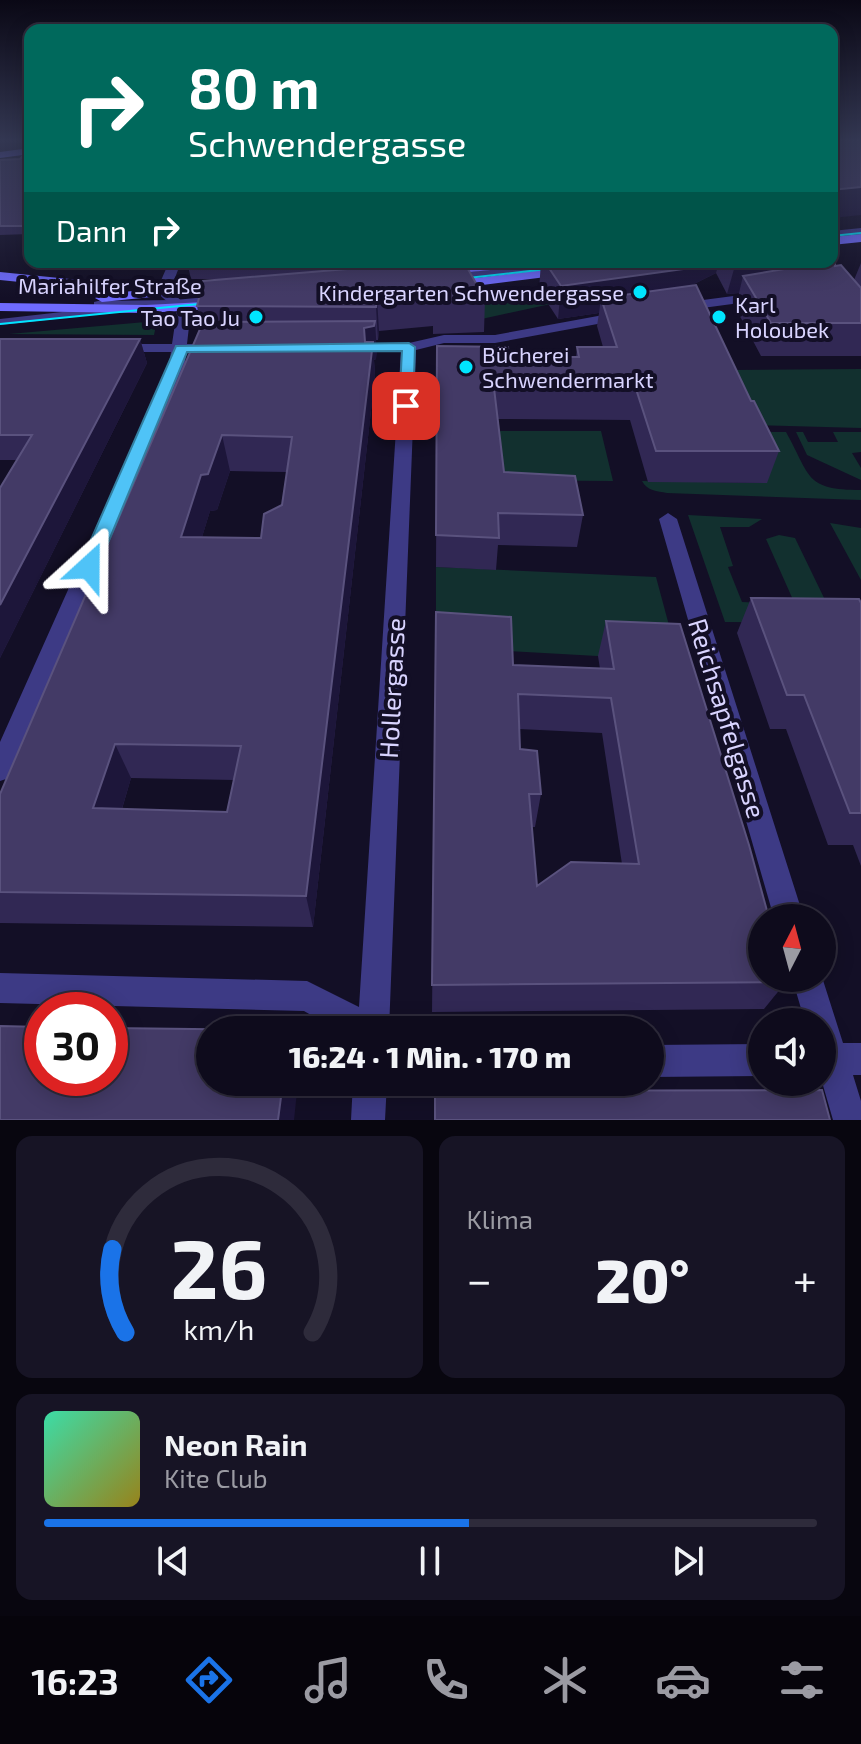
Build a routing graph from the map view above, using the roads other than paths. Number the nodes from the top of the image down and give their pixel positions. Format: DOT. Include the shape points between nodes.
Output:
graph roads {
  1 [pos="861,225"];
  2 [pos="861,231"];
  3 [pos="838,234"];
  4 [pos="838,235"];
  5 [pos="838,236"];
  6 [pos="861,238"];
  7 [pos="173,268"];
  8 [pos="496,268"];
  9 [pos="533,268"];
  10 [pos="591,268"];
  11 [pos="0,276"];
  12 [pos="435,279"];
  13 [pos="246,284"];
  14 [pos="776,288"];
  15 [pos="163,292"];
  16 [pos="233,301"];
  17 [pos="666,303"];
  18 [pos="0,306"];
  19 [pos="180,306"];
  20 [pos="636,307"];
  21 [pos="119,309"];
  22 [pos="0,322"];
  23 [pos="337,347"];
  24 [pos="409,347"];
  25 [pos="102,348"];
  26 [pos="181,348"];
  27 [pos="228,348"];
  28 [pos="668,519"];
  29 [pos="0,770"];
  30 [pos="785,904"];
  31 [pos="0,988"];
  32 [pos="345,1016"];
  33 [pos="372,1016"];
  34 [pos="838,1059"];
  35 [pos="748,1060"];
  36 [pos="664,1061"];
  37 [pos="369,1096"];
  38 [pos="368,1120"];
  39 [pos="850,1120"];
  1 -- 3 [label="street"];
  2 -- 4 [label="lane"];
  5 -- 6 [label="street"];
  7 -- 15 [label="street"];
  8 -- 12 [label="street"];
  9 -- 12 [label="lane"];
  10 -- 12 [label="street"];
  11 -- 15 [label="street"];
  13 -- 15 [label="street, Mariahilfer Straße"];
  14 -- 17 [label="street"];
  15 -- 18 [label="street, Mariahilfer Straße"];
  15 -- 19 [label="street"];
  16 -- 19 [label="street, Mariahilfer Straße"];
  18 -- 19 [label="lane"];
  18 -- 21 [label="street, Mariahilfer Straße"];
  19 -- 21 [label="street, Mariahilfer Straße"];
  19 -- 26 [label="street"];
  20 -- 24 [label="street" via="584,312 495,339 444,339"];
  21 -- 22 [label="lane"];
  23 -- 24 [label="street"];
  24 -- 33 [label="street, Hollergasse"];
  25 -- 26 [label="street"];
  26 -- 27 [label="street"];
  26 -- 29 [label="street"];
  28 -- 30 [label="street, Reichsapfelgasse"];
  31 -- 32 [label="street" via="307,996"];
  34 -- 39 [label="street"];
  35 -- 36 [label="street"];
  37 -- 38 [label="street"];
}
